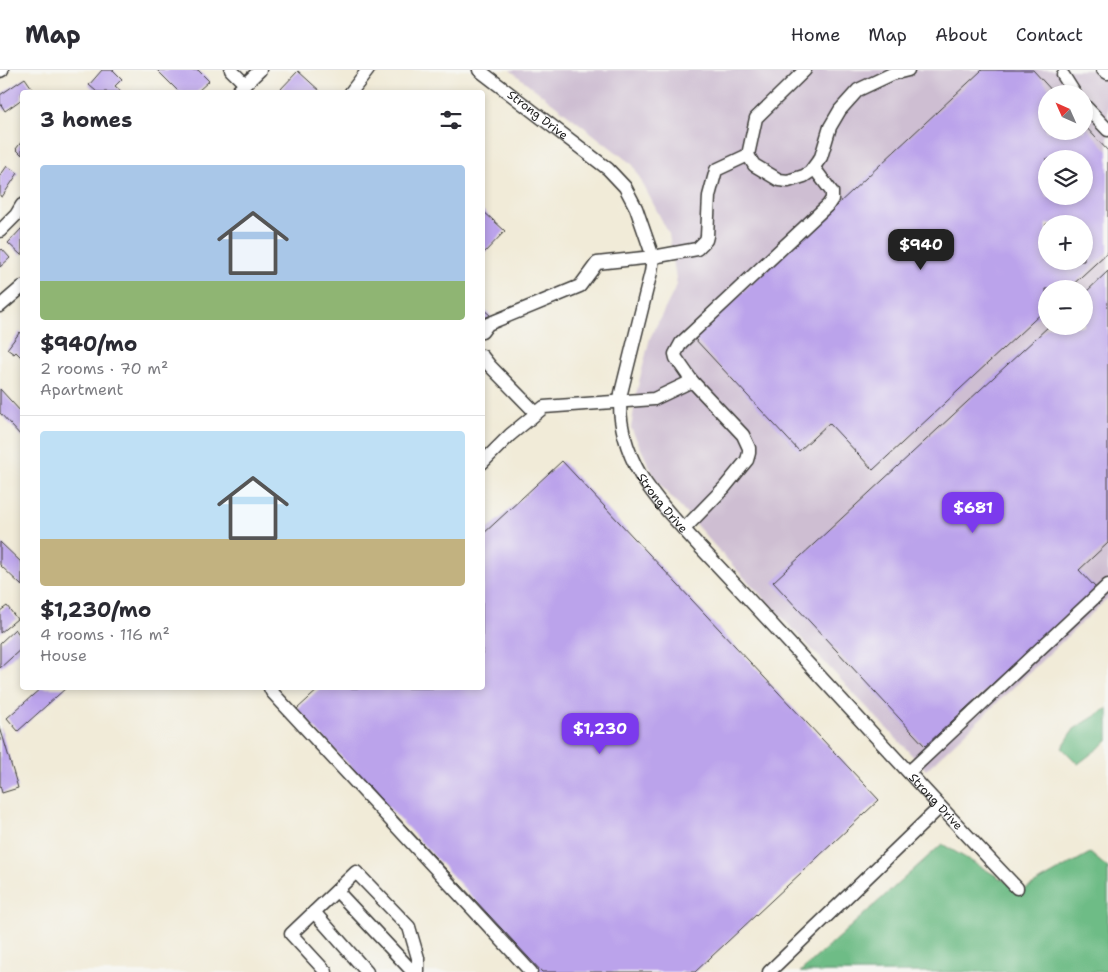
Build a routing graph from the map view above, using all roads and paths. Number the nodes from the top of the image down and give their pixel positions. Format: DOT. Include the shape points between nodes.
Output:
graph roads {
  1 [pos="232,70"];
  2 [pos="260,70"];
  3 [pos="368,70"];
  4 [pos="479,70"];
  5 [pos="805,70"];
  6 [pos="908,70"];
  7 [pos="1103,70"];
  8 [pos="1108,73"];
  9 [pos="1063,75"];
  10 [pos="1069,85"];
  11 [pos="241,88"];
  12 [pos="353,90"];
  13 [pos="1093,114"];
  14 [pos="1108,130"];
  15 [pos="748,156"];
  16 [pos="814,168"];
  17 [pos="20,208"];
  18 [pos="0,231"];
  19 [pos="653,257"];
  20 [pos="20,291"];
  21 [pos="0,306"];
  22 [pos="485,328"];
  23 [pos="485,360"];
  24 [pos="692,381"];
  25 [pos="620,402"];
  26 [pos="536,413"];
  27 [pos="485,460"];
  28 [pos="684,529"];
  29 [pos="1108,585"];
  30 [pos="271,690"];
  31 [pos="909,772"];
  32 [pos="940,807"];
  33 [pos="1017,888"];
  34 [pos="337,891"];
  35 [pos="314,912"];
  36 [pos="326,972"];
  37 [pos="367,972"];
  38 [pos="414,972"];
  39 [pos="418,972"];
  40 [pos="531,972"];
  41 [pos="769,972"];
  1 -- 11 [label="street"];
  2 -- 11 [label="street"];
  3 -- 12 [label="street"];
  4 -- 19 [label="street, Strong Drive" via="617,178 636,208"];
  5 -- 15 [label="street" via="756,118"];
  6 -- 16 [label="street" via="867,85 847,101 830,127 821,157"];
  7 -- 8 [label="street"];
  9 -- 10 [label="street"];
  13 -- 14 [label="street"];
  15 -- 16 [label="street" via="754,165 779,180 796,179"];
  15 -- 19 [label="street" via="716,170 709,196 707,236 702,245 697,249"];
  16 -- 24 [label="street" via="832,192 832,199 680,343 676,358"];
  17 -- 18 [label="street"];
  19 -- 22 [label="street" via="597,263 580,286"];
  19 -- 25 [label="street, Strong Drive"];
  20 -- 21 [label="street"];
  23 -- 26 [label="street"];
  24 -- 25 [label="street" via="654,400"];
  24 -- 28 [label="street" via="742,435 749,453 724,488"];
  25 -- 26 [label="street" via="544,406"];
  25 -- 28 [label="street, Strong Drive" via="621,423 633,461 642,478"];
  26 -- 27 [label="street"];
  28 -- 31 [label="street, Strong Drive"];
  29 -- 31 [label="street"];
  30 -- 40 [label="street"];
  31 -- 32 [label="street, Strong Drive"];
  32 -- 33 [label="street, Strong Drive"];
  32 -- 41 [label="street"];
  34 -- 35 [label="street"];
  34 -- 38 [label="street"];
  34 -- 39 [label="street" via="356,872 409,927 418,958"];
  35 -- 36 [label="street" via="291,934"];
  35 -- 37 [label="street"];
}
